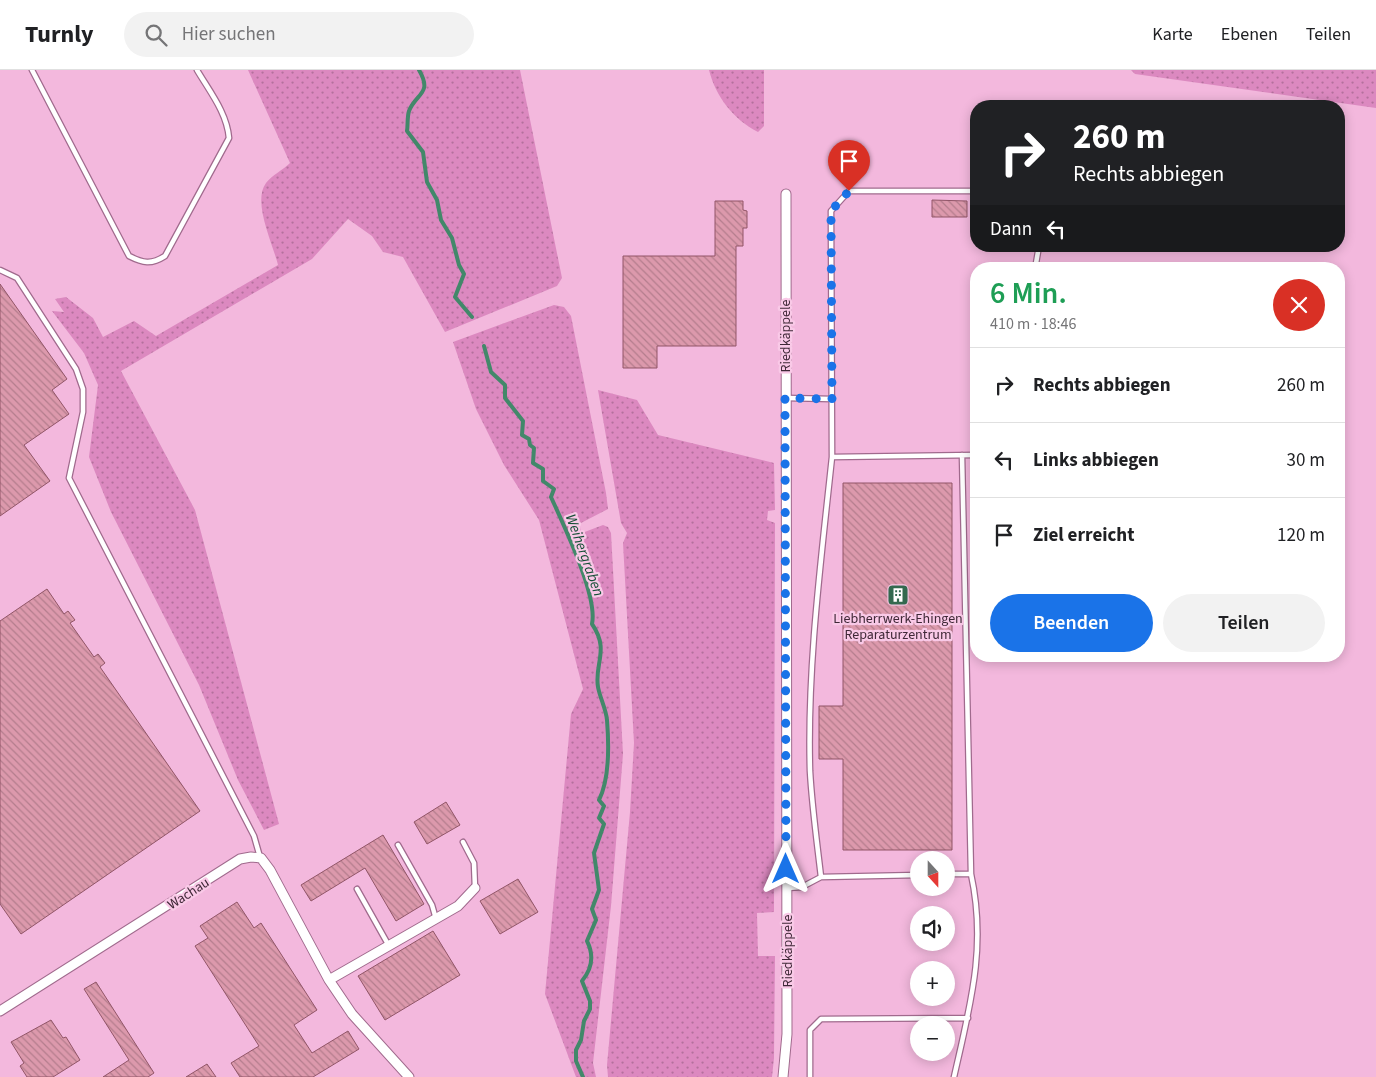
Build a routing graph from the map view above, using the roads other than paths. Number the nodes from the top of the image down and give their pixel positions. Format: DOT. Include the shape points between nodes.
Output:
graph roads {
  1 [pos="32,70"];
  2 [pos="197,70"];
  3 [pos="970,191"];
  4 [pos="786,194"];
  5 [pos="0,270"];
  6 [pos="785,398"];
  7 [pos="832,399"];
  8 [pos="962,455"];
  9 [pos="970,455"];
  10 [pos="832,457"];
  11 [pos="463,842"];
  12 [pos="398,845"];
  13 [pos="261,858"];
  14 [pos="955,874"];
  15 [pos="971,874"];
  16 [pos="910,875"];
  17 [pos="821,877"];
  18 [pos="475,888"];
  19 [pos="787,888"];
  20 [pos="357,889"];
  21 [pos="436,919"];
  22 [pos="389,946"];
  23 [pos="329,980"];
  24 [pos="0,1011"];
  25 [pos="968,1018"];
  26 [pos="409,1077"];
  27 [pos="783,1077"];
  28 [pos="810,1077"];
  29 [pos="954,1077"];
  1 -- 2 [label="lane" via="129,256 143,263 155,263 165,256 229,138 222,112"];
  3 -- 7 [label="lane" via="849,191 831,211"];
  4 -- 6 [label="street, Riedkäppele"];
  5 -- 13 [label="lane" via="18,278 76,369 83,389 83,412 70,478 254,836"];
  6 -- 7 [label="lane"];
  6 -- 19 [label="street, Riedkäppele"];
  7 -- 10 [label="lane"];
  8 -- 9 [label="lane"];
  8 -- 10 [label="lane"];
  8 -- 15 [label="lane"];
  10 -- 17 [label="lane" via="810,705 810,773"];
  11 -- 18 [label="lane" via="474,863"];
  12 -- 21 [label="lane" via="432,905"];
  13 -- 23 [label="street"];
  13 -- 24 [label="street, Wachau" via="240,859"];
  14 -- 15 [label="lane"];
  15 -- 25 [label="lane" via="977,902 978,964"];
  16 -- 17 [label="lane"];
  17 -- 19 [label="lane" via="802,887"];
  18 -- 21 [label="street" via="458,906"];
  19 -- 27 [label="street, Riedkäppele" via="787,1034"];
  20 -- 22 [label="lane"];
  21 -- 22 [label="street"];
  22 -- 23 [label="street"];
  23 -- 26 [label="street" via="352,1014"];
  25 -- 28 [label="lane" via="821,1019 810,1030"];
  25 -- 29 [label="lane"];
}
